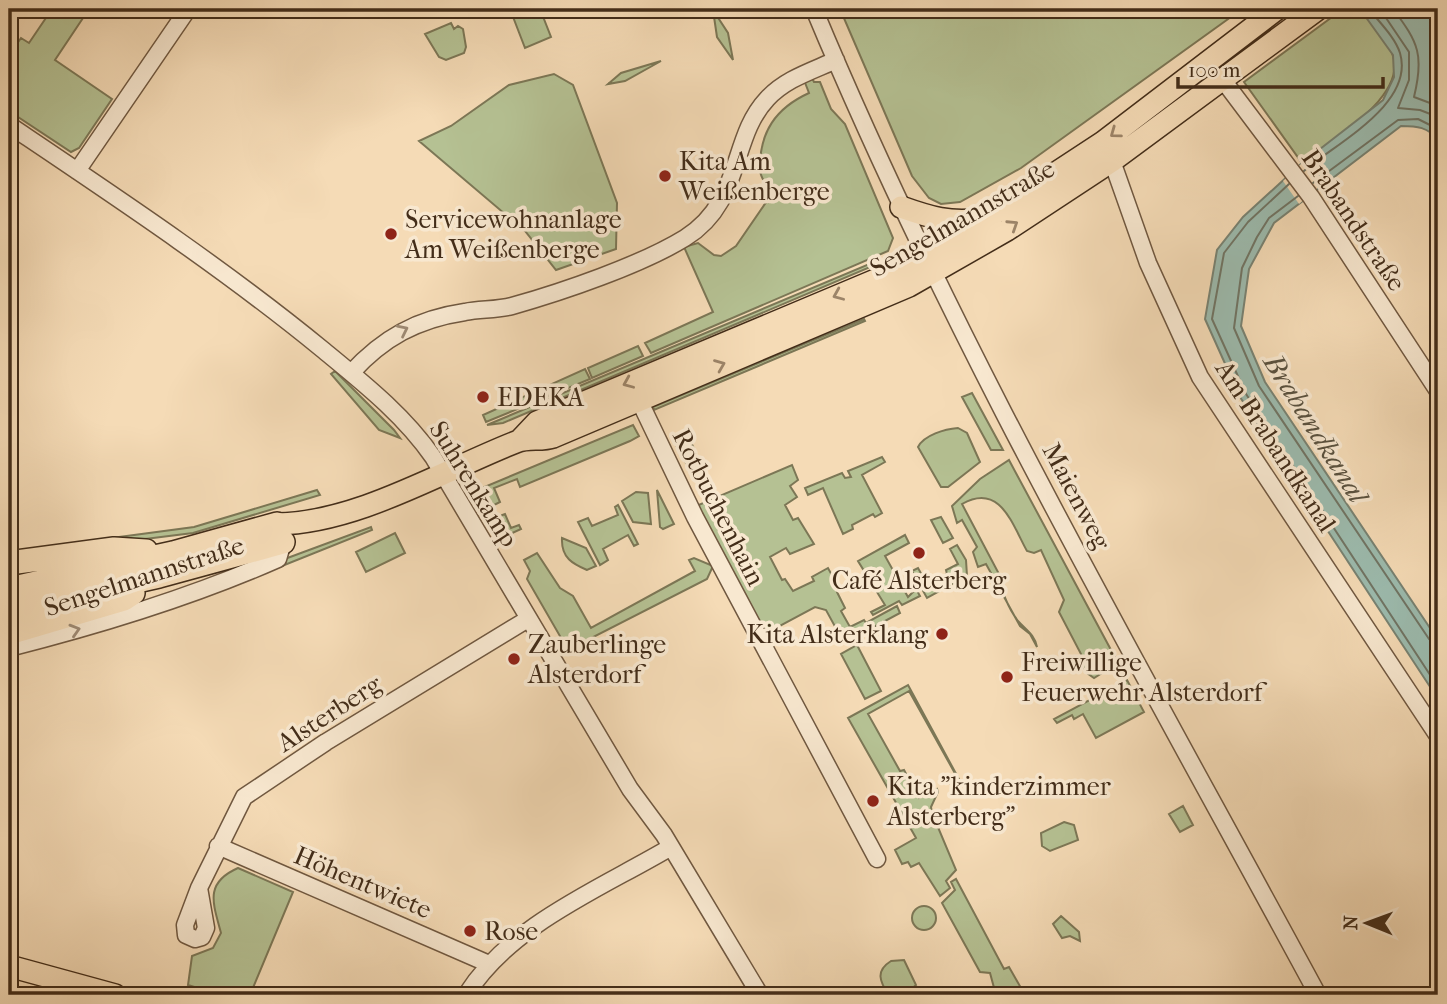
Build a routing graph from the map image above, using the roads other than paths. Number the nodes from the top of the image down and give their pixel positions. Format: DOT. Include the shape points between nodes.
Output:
graph roads {
  1 [pos="188,9"];
  2 [pos="814,9"];
  3 [pos="1277,9"];
  4 [pos="1318,9"];
  5 [pos="836,60"];
  6 [pos="1223,80"];
  7 [pos="9,125"];
  8 [pos="1112,161"];
  9 [pos="77,171"];
  10 [pos="901,206"];
  11 [pos="986,218"];
  12 [pos="928,265"];
  13 [pos="351,373"];
  14 [pos="1438,391"];
  15 [pos="638,398"];
  16 [pos="520,440"];
  17 [pos="442,473"];
  18 [pos="280,533"];
  19 [pos="173,553"];
  20 [pos="9,563"];
  21 [pos="159,576"];
  22 [pos="9,589"];
  23 [pos="9,610"];
  24 [pos="528,619"];
  25 [pos="9,633"];
  26 [pos="9,648"];
  27 [pos="1438,737"];
  28 [pos="218,846"];
  29 [pos="671,847"];
  30 [pos="877,859"];
  31 [pos="199,888"];
  32 [pos="489,964"];
  33 [pos="9,966"];
  34 [pos="115,995"];
  35 [pos="466,995"];
  36 [pos="760,995"];
  37 [pos="1318,995"];
  1 -- 9 [label="street"];
  2 -- 5 [label="street, Maienweg"];
  3 -- 11 [label="main road, Sengelmannstraße, one-way" via="1148,110"];
  4 -- 6 [label="main road, Sengelmannstraße"];
  5 -- 10 [label="street, Maienweg"];
  13 -- 5 [label="street, one-way" via="386,340 418,323 509,307 687,237 715,209 731,182 753,118 768,98 783,84"];
  6 -- 8 [label="main road, Sengelmannstraße"];
  6 -- 14 [label="street, Brabandstraße" via="1292,169"];
  7 -- 9 [label="street, Suhrenkamp"];
  12 -- 8 [label="main road, Sengelmannstraße, one-way" via="1007,230"];
  8 -- 27 [label="street, Am Brabandkanal" via="1148,263 1200,377"];
  9 -- 13 [label="street, Suhrenkamp" via="236,281"];
  10 -- 11 [label="main road" via="937,220"];
  10 -- 12 [label="street, Maienweg"];
  11 -- 12 [label="main road, Sengelmannstraße"];
  15 -- 12 [label="main road, Sengelmannstraße, one-way" via="903,289"];
  12 -- 16 [label="main road, Sengelmannstraße, one-way" via="877,279 537,422"];
  12 -- 37 [label="street, Maienweg"];
  13 -- 17 [label="street, Suhrenkamp" via="415,432"];
  15 -- 16 [label="main road, Sengelmannstraße" via="545,439"];
  15 -- 30 [label="street, Rotbuchenhain" via="682,492"];
  16 -- 17 [label="main road, Sengelmannstraße"];
  17 -- 18 [label="main road, Sengelmannstraße"];
  17 -- 24 [label="street, Suhrenkamp"];
  18 -- 19 [label="highway, Sengelmannstraße"];
  18 -- 21 [label="highway, Sengelmannstraße"];
  26 -- 18 [label="street, Sengelmannstraße, one-way" via="143,610 254,570 278,559"];
  19 -- 20 [label="highway" via="114,549"];
  19 -- 22 [label="highway, Sengelmannstraße"];
  21 -- 23 [label="highway, Sengelmannstraße"];
  21 -- 25 [label="highway" via="124,599"];
  24 -- 28 [label="street, Alsterberg" via="244,797"];
  24 -- 29 [label="street, Suhrenkamp" via="630,789"];
  28 -- 31 [label="street, Alsterberg"];
  28 -- 32 [label="street, Höhentwiete"];
  29 -- 32 [label="street" via="557,914 502,950"];
  29 -- 36 [label="street, Suhrenkamp"];
  32 -- 35 [label="street"];
  33 -- 34 [label="main road"];
}
